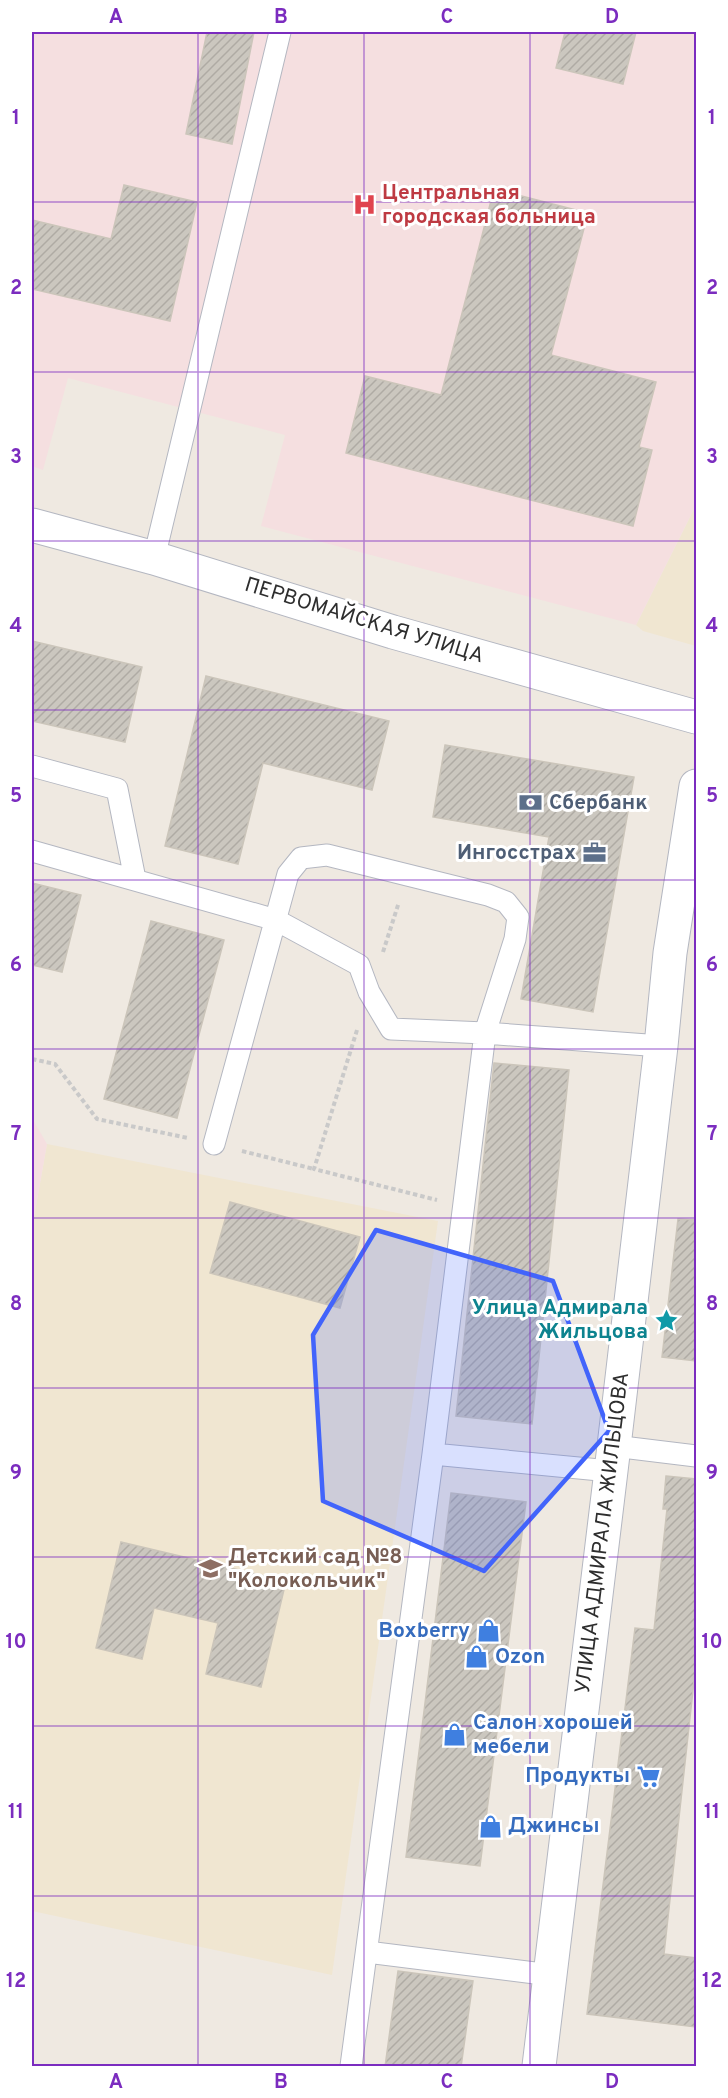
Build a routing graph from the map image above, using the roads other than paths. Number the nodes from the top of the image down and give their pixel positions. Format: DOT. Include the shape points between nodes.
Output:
graph roads {
  1 [pos="280,32"];
  2 [pos="32,525"];
  3 [pos="154,558"];
  4 [pos="696,717"];
  5 [pos="32,766"];
  6 [pos="696,786"];
  7 [pos="32,851"];
  8 [pos="135,879"];
  9 [pos="276,920"];
  10 [pos="485,1033"];
  11 [pos="661,1046"];
  12 [pos="214,1144"];
  13 [pos="433,1454"];
  14 [pos="696,1456"];
  15 [pos="612,1459"];
  16 [pos="367,1952"];
  17 [pos="551,1975"];
  18 [pos="351,2067"];
  19 [pos="539,2067"];
  1 -- 3 [label="lane"];
  2 -- 3 [label="street, ПЕРВОМАЙСКАЯ УЛИЦА"];
  3 -- 4 [label="street, ПЕРВОМАЙСКАЯ УЛИЦА" via="393,632"];
  5 -- 8 [label="lane" via="117,789"];
  6 -- 11 [label="street, УЛИЦА АДМИРАЛА ЖИЛЬЦОВА" via="670,952"];
  7 -- 8 [label="lane"];
  8 -- 9 [label="lane"];
  9 -- 10 [label="lane" via="359,965 369,992 391,1029"];
  9 -- 10 [label="lane" via="288,874 301,858 327,855 506,902 518,917 515,939"];
  9 -- 12 [label="lane"];
  10 -- 11 [label="lane"];
  10 -- 13 [label="lane"];
  11 -- 15 [label="street, УЛИЦА АДМИРАЛА ЖИЛЬЦОВА"];
  13 -- 15 [label="lane"];
  13 -- 16 [label="lane"];
  14 -- 15 [label="lane"];
  15 -- 17 [label="street, УЛИЦА АДМИРАЛА ЖИЛЬЦОВА"];
  16 -- 17 [label="lane"];
  16 -- 18 [label="lane"];
  17 -- 19 [label="street, УЛИЦА АДМИРАЛА ЖИЛЬЦОВА"];
}
